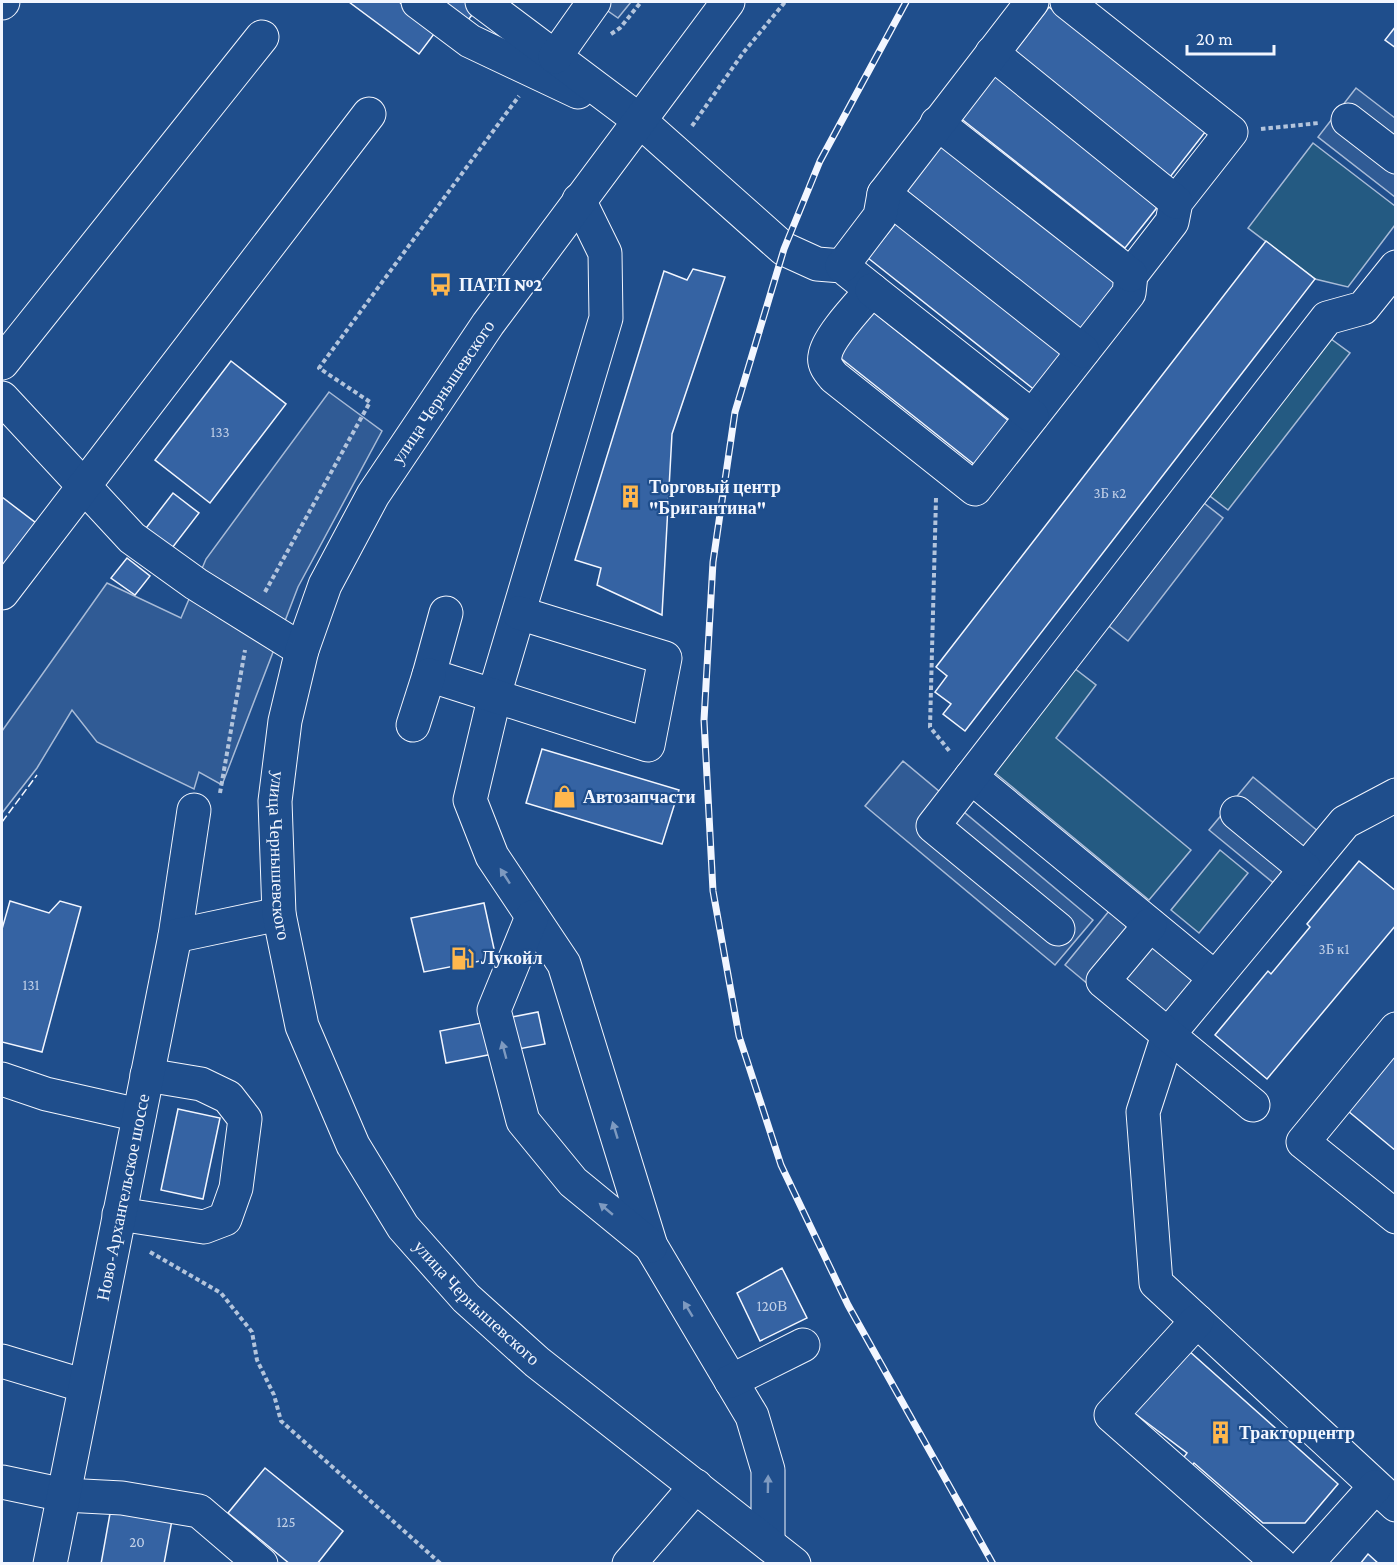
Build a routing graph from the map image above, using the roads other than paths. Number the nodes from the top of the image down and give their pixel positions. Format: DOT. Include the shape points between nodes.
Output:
graph roads {
  1 [pos="418,2"];
  2 [pos="482,2"];
  3 [pos="594,2"];
  4 [pos="728,2"];
  5 [pos="1032,2"];
  6 [pos="1067,2"];
  7 [pos="262,36"];
  8 [pos="992,53"];
  9 [pos="554,65"];
  10 [pos="369,114"];
  11 [pos="639,120"];
  12 [pos="1348,120"];
  13 [pos="938,123"];
  14 [pos="1395,157"];
  15 [pos="884,194"];
  16 [pos="579,200"];
  17 [pos="1176,202"];
  18 [pos="842,266"];
  19 [pos="1395,267"];
  20 [pos="1131,275"];
  21 [pos="872,290"];
  22 [pos="1083,351"];
  23 [pos="2,363"];
  24 [pos="2,398"];
  25 [pos="1032,416"];
  26 [pos="84,486"];
  27 [pos="2,592"];
  28 [pos="446,613"];
  29 [pos="519,613"];
  30 [pos="302,651"];
  31 [pos="429,675"];
  32 [pos="495,696"];
  33 [pos="413,724"];
  34 [pos="971,777"];
  35 [pos="1395,795"];
  36 [pos="194,810"];
  37 [pos="1237,813"];
  38 [pos="1305,869"];
  39 [pos="279,914"];
  40 [pos="532,917"];
  41 [pos="1150,925"];
  42 [pos="1058,929"];
  43 [pos="175,936"];
  44 [pos="1215,978"];
  45 [pos="1395,1029"];
  46 [pos="1168,1035"];
  47 [pos="147,1075"];
  48 [pos="2,1079"];
  49 [pos="1253,1105"];
  50 [pos="139,1115"];
  51 [pos="1395,1217"];
  52 [pos="117,1229"];
  53 [pos="651,1246"];
  54 [pos="1197,1322"];
  55 [pos="803,1345"];
  56 [pos="2,1361"];
  57 [pos="731,1381"];
  58 [pos="85,1386"];
  59 [pos="2,1482"];
  60 [pos="696,1486"];
  61 [pos="64,1495"];
  62 [pos="1385,1496"];
  63 [pos="768,1543"];
  64 [pos="50,1563"];
  65 [pos="261,1563"];
  66 [pos="629,1563"];
  67 [pos="794,1563"];
  68 [pos="1280,1563"];
  69 [pos="1306,1563"];
  1 -- 9 [label="main road" via="470,41"];
  2 -- 9 [label="main road"];
  3 -- 9 [label="main road"];
  4 -- 11 [label="main road, улица Чернышевского"];
  5 -- 8 [label="main road"];
  6 -- 17 [label="main road" via="1231,132"];
  7 -- 23 [label="main road"];
  8 -- 13 [label="main road"];
  8 -- 17 [label="main road"];
  9 -- 11 [label="main road"];
  10 -- 26 [label="main road"];
  11 -- 16 [label="main road, улица Чернышевского"];
  11 -- 18 [label="main road" via="784,249 817,264"];
  12 -- 14 [label="main road"];
  13 -- 15 [label="main road"];
  13 -- 20 [label="main road"];
  15 -- 18 [label="main road" via="880,216"];
  15 -- 22 [label="main road"];
  16 -- 29 [label="main road" via="605,253 606,318"];
  16 -- 30 [label="main road, улица Чернышевского" via="488,324 373,495 325,585"];
  17 -- 20 [label="main road" via="1172,222"];
  18 -- 21 [label="main road"];
  19 -- 34 [label="main road" via="1363,308 1327,318"];
  20 -- 22 [label="main road" via="1129,293"];
  21 -- 25 [label="main road"];
  21 -- 25 [label="main road" via="829,344 824,356 826,366 834,377 975,489"];
  22 -- 25 [label="main road"];
  24 -- 26 [label="main road"];
  26 -- 27 [label="main road"];
  26 -- 30 [label="main road" via="132,538"];
  28 -- 31 [label="main road"];
  29 -- 32 [label="main road"];
  29 -- 32 [label="main road" via="665,658 648,745"];
  30 -- 39 [label="main road, улица Чернышевского" via="285,721 274,801"];
  31 -- 32 [label="main road"];
  31 -- 33 [label="main road"];
  40 -- 32 [label="main road, one-way" via="492,856 470,800"];
  34 -- 41 [label="main road"];
  34 -- 42 [label="main road" via="933,826"];
  35 -- 38 [label="main road" via="1345,822"];
  36 -- 43 [label="main road, Ново-Архангельское шоссе"];
  37 -- 38 [label="main road"];
  38 -- 44 [label="main road"];
  39 -- 43 [label="main road"];
  39 -- 60 [label="main road, улица Чернышевского" via="302,1026 353,1145 403,1227 466,1298 537,1362"];
  53 -- 40 [label="main road, one-way" via="564,964"];
  53 -- 40 [label="main road, one-way" via="573,1182 523,1121 494,1010"];
  41 -- 44 [label="main road"];
  41 -- 46 [label="main road" via="1103,981"];
  43 -- 47 [label="main road, Ново-Архангельское шоссе"];
  44 -- 46 [label="main road"];
  45 -- 51 [label="main road" via="1303,1142"];
  46 -- 49 [label="main road"];
  46 -- 54 [label="main road" via="1143,1112 1156,1283"];
  47 -- 50 [label="main road, Ново-Архангельское шоссе"];
  47 -- 52 [label="main road" via="201,1084 228,1097 245,1119 236,1188 225,1219 204,1227"];
  48 -- 50 [label="main road" via="46,1094"];
  50 -- 52 [label="main road, Ново-Архангельское шоссе"];
  52 -- 58 [label="main road, Ново-Архангельское шоссе"];
  57 -- 53 [label="main road, one-way"];
  54 -- 62 [label="main road"];
  54 -- 68 [label="main road" via="1111,1414"];
  55 -- 57 [label="main road"];
  56 -- 58 [label="main road"];
  63 -- 57 [label="main road, one-way" via="768,1470 752,1416"];
  58 -- 61 [label="main road, Ново-Архангельское шоссе"];
  59 -- 61 [label="main road"];
  60 -- 63 [label="main road, улица Чернышевского"];
  60 -- 66 [label="main road"];
  61 -- 64 [label="main road, Ново-Архангельское шоссе"];
  61 -- 65 [label="main road" via="122,1498 199,1511"];
  62 -- 69 [label="main road"];
  63 -- 67 [label="main road, улица Чернышевского"];
}
